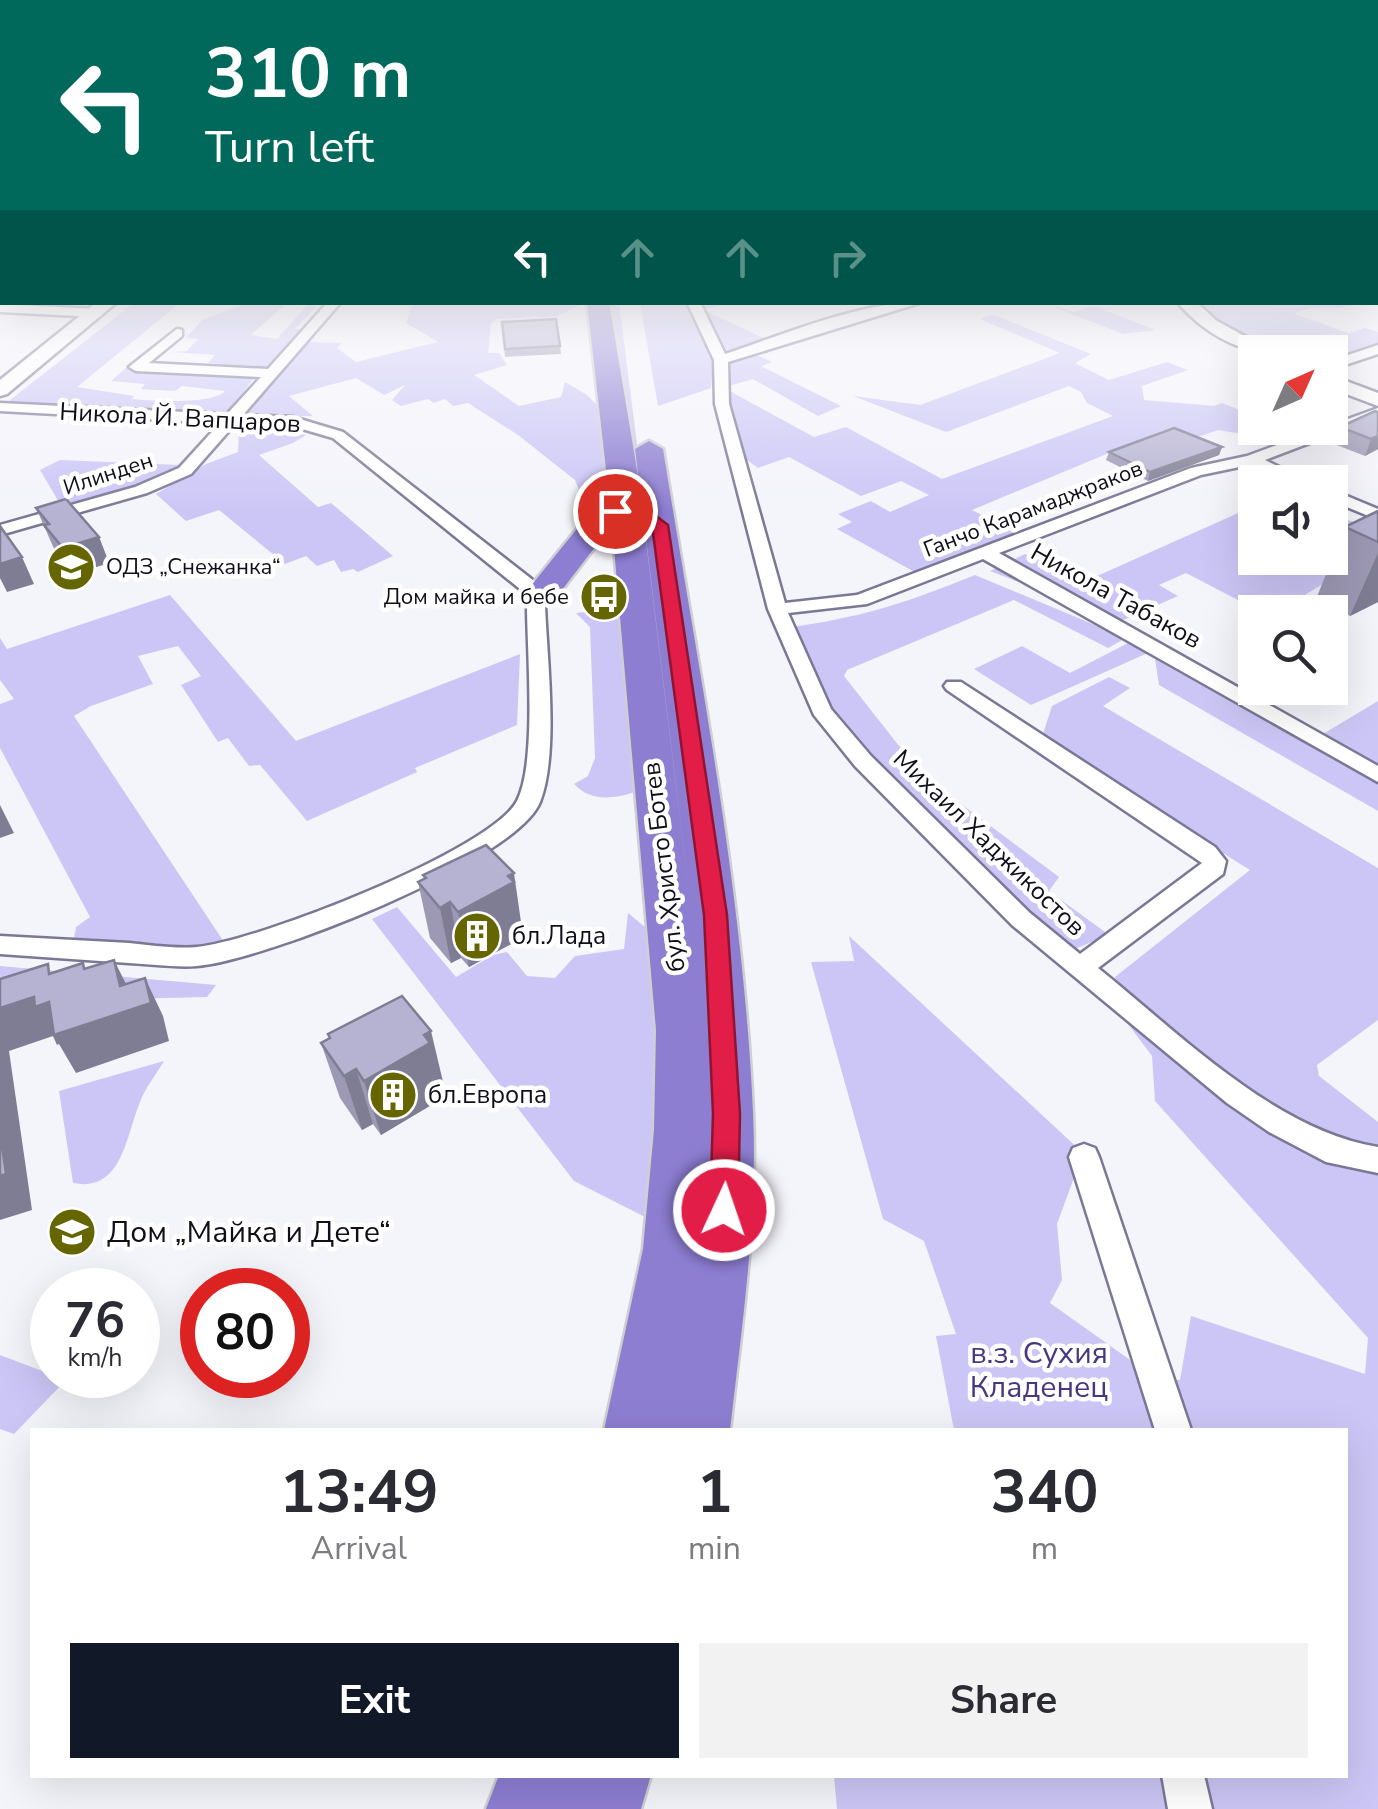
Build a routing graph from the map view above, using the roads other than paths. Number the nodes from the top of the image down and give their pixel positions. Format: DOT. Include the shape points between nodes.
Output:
graph roads {
  1 [pos="59,343"];
  2 [pos="164,343"];
  3 [pos="297,343"];
  4 [pos="603,343"];
  5 [pos="713,343"];
  6 [pos="770,343"];
  7 [pos="1378,349"];
  8 [pos="721,360"];
  9 [pos="1348,360"];
  10 [pos="269,374"];
  11 [pos="1348,388"];
  12 [pos="0,390"];
  13 [pos="1378,400"];
  14 [pos="0,407"];
  15 [pos="1378,412"];
  16 [pos="232,418"];
  17 [pos="644,420"];
  18 [pos="1251,460"];
  19 [pos="1263,465"];
  20 [pos="1348,502"];
  21 [pos="1378,515"];
  22 [pos="626,516"];
  23 [pos="0,530"];
  24 [pos="984,552"];
  25 [pos="543,592"];
  26 [pos="777,609"];
  27 [pos="954,686"];
  28 [pos="1378,776"];
  29 [pos="0,945"];
  30 [pos="1080,968"];
  31 [pos="1084,1157"];
  32 [pos="1378,1160"];
  33 [pos="636,1428"];
  34 [pos="698,1428"];
  35 [pos="1172,1428"];
  36 [pos="537,1778"];
  37 [pos="611,1778"];
  38 [pos="1184,1778"];
  39 [pos="525,1809"];
  40 [pos="602,1809"];
  41 [pos="1190,1809"];
  1 -- 12 [label="main road"];
  2 -- 10 [label="street" via="136,367"];
  3 -- 10 [label="street, Илинден"];
  4 -- 22 [label="highway, бул. Христо Ботев"];
  5 -- 8 [label="street, Михаил Хаджикостов"];
  6 -- 8 [label="street"];
  7 -- 9 [label="street"];
  8 -- 26 [label="street, Михаил Хаджикостов" via="722,404"];
  10 -- 16 [label="street, Илинден"];
  11 -- 13 [label="main road"];
  14 -- 16 [label="street, Никола Й. Вапцаров"];
  15 -- 18 [label="street, Ганчо Карамаджраков"];
  16 -- 23 [label="street, Илинден" via="185,471"];
  16 -- 25 [label="street, Никола Й. Вапцаров" via="305,423 338,435"];
  17 -- 22 [label="highway, бул. Христо Ботев"];
  18 -- 19 [label="street"];
  18 -- 24 [label="street, Ганчо Карамаджраков" via="1156,484"];
  20 -- 21 [label="street"];
  22 -- 25 [label="highway"];
  22 -- 33 [label="highway, бул. Христо Ботев" via="681,1030 672,1250"];
  22 -- 34 [label="highway, бул. Христо Ботев" via="715,915 726,1114 722,1247"];
  24 -- 26 [label="street, Ганчо Карамаджраков" via="860,600"];
  24 -- 28 [label="street, Никола Табаков"];
  25 -- 29 [label="street" via="536,605 535,758 528,804 490,838 372,897 223,953"];
  26 -- 30 [label="street, Михаил Хаджикостов" via="821,710 864,762 1021,919"];
  27 -- 30 [label="street, Михаил Хаджикостов" via="1214,860 1214,868 1175,900"];
  30 -- 32 [label="street" via="1278,1123 1337,1153"];
  31 -- 35 [label="street"];
  36 -- 39 [label="highway"];
  37 -- 40 [label="highway"];
  38 -- 41 [label="street"];
}
